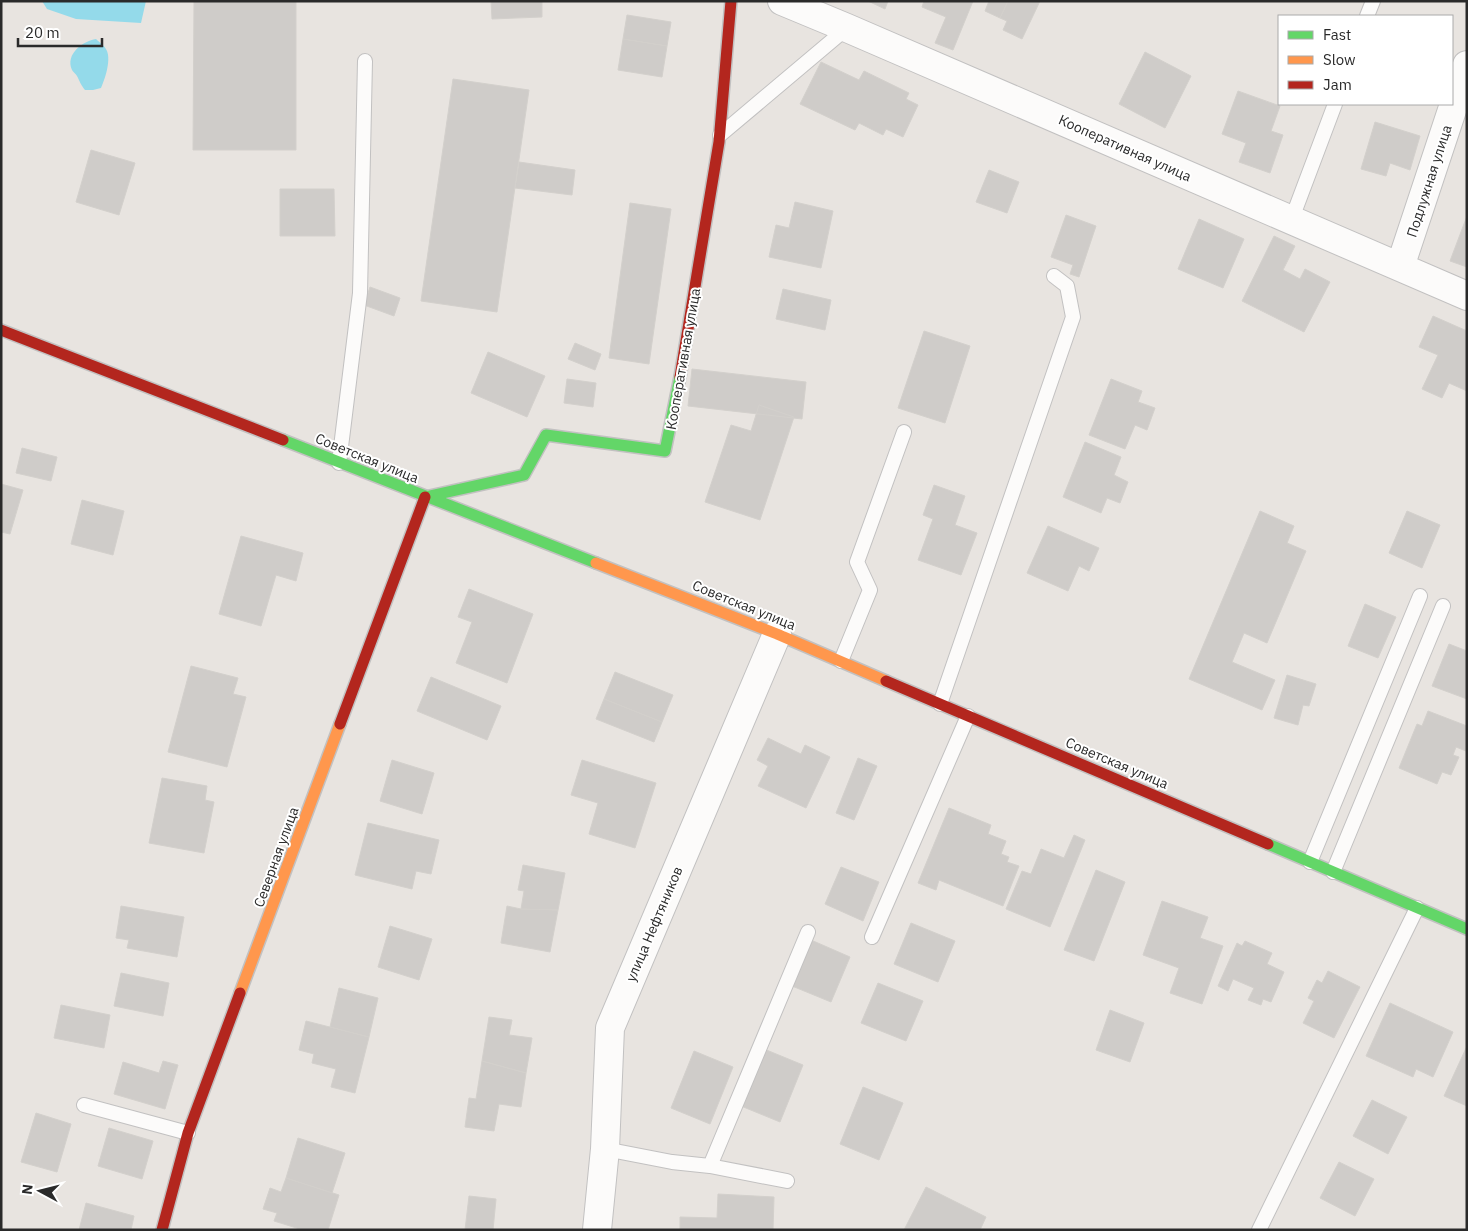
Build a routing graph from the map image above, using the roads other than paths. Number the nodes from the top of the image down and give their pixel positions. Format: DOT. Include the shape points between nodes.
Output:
graph roads {
  1 [pos="731,1"];
  2 [pos="782,1"];
  3 [pos="1373,1"];
  4 [pos="1367,15"];
  5 [pos="847,28"];
  6 [pos="364,61"];
  7 [pos="1467,65"];
  8 [pos="1335,105"];
  9 [pos="720,135"];
  10 [pos="1291,221"];
  11 [pos="1400,267"];
  12 [pos="1054,276"];
  13 [pos="1467,296"];
  14 [pos="1,330"];
  15 [pos="904,432"];
  16 [pos="339,463"];
  17 [pos="425,497"];
  18 [pos="1420,596"];
  19 [pos="1443,606"];
  20 [pos="777,634"];
  21 [pos="840,661"];
  22 [pos="940,704"];
  23 [pos="968,716"];
  24 [pos="1310,862"];
  25 [pos="1333,872"];
  26 [pos="1417,908"];
  27 [pos="1467,929"];
  28 [pos="808,932"];
  29 [pos="872,937"];
  30 [pos="84,1105"];
  31 [pos="188,1133"];
  32 [pos="605,1149"];
  33 [pos="710,1166"];
  34 [pos="786,1181"];
  35 [pos="162,1230"];
  36 [pos="597,1230"];
  37 [pos="1259,1230"];
  1 -- 9 [label="street, Кооперативная улица"];
  2 -- 5 [label="street, Кооперативная улица"];
  3 -- 4 [label="lane"];
  5 -- 9 [label="lane"];
  5 -- 10 [label="street, Кооперативная улица"];
  6 -- 16 [label="lane" via="360,293"];
  7 -- 11 [label="street, Подлужная улица"];
  8 -- 10 [label="lane"];
  9 -- 17 [label="street, Кооперативная улица" via="685,353 665,451 546,436 524,475"];
  10 -- 11 [label="street, Кооперативная улица"];
  11 -- 13 [label="street, Кооперативная улица"];
  12 -- 22 [label="lane" via="1067,286 1073,317"];
  14 -- 16 [label="street, Советская улица"];
  15 -- 21 [label="lane" via="857,562 870,590"];
  16 -- 17 [label="street, Советская улица"];
  17 -- 20 [label="street, Советская улица"];
  17 -- 31 [label="street, Северная улица"];
  18 -- 24 [label="lane"];
  19 -- 25 [label="lane"];
  20 -- 21 [label="street, Советская улица"];
  20 -- 32 [label="street, улица Нефтяников" via="610,1028"];
  21 -- 22 [label="street, Советская улица"];
  22 -- 23 [label="street, Советская улица"];
  23 -- 24 [label="street, Советская улица"];
  23 -- 29 [label="lane"];
  24 -- 25 [label="street, Советская улица"];
  25 -- 26 [label="street, Советская улица"];
  26 -- 27 [label="street, Советская улица"];
  26 -- 37 [label="lane"];
  28 -- 33 [label="lane"];
  30 -- 31 [label="lane"];
  31 -- 35 [label="street, Северная улица"];
  32 -- 33 [label="lane"];
  32 -- 36 [label="street, улица Нефтяников"];
  33 -- 34 [label="lane"];
}
